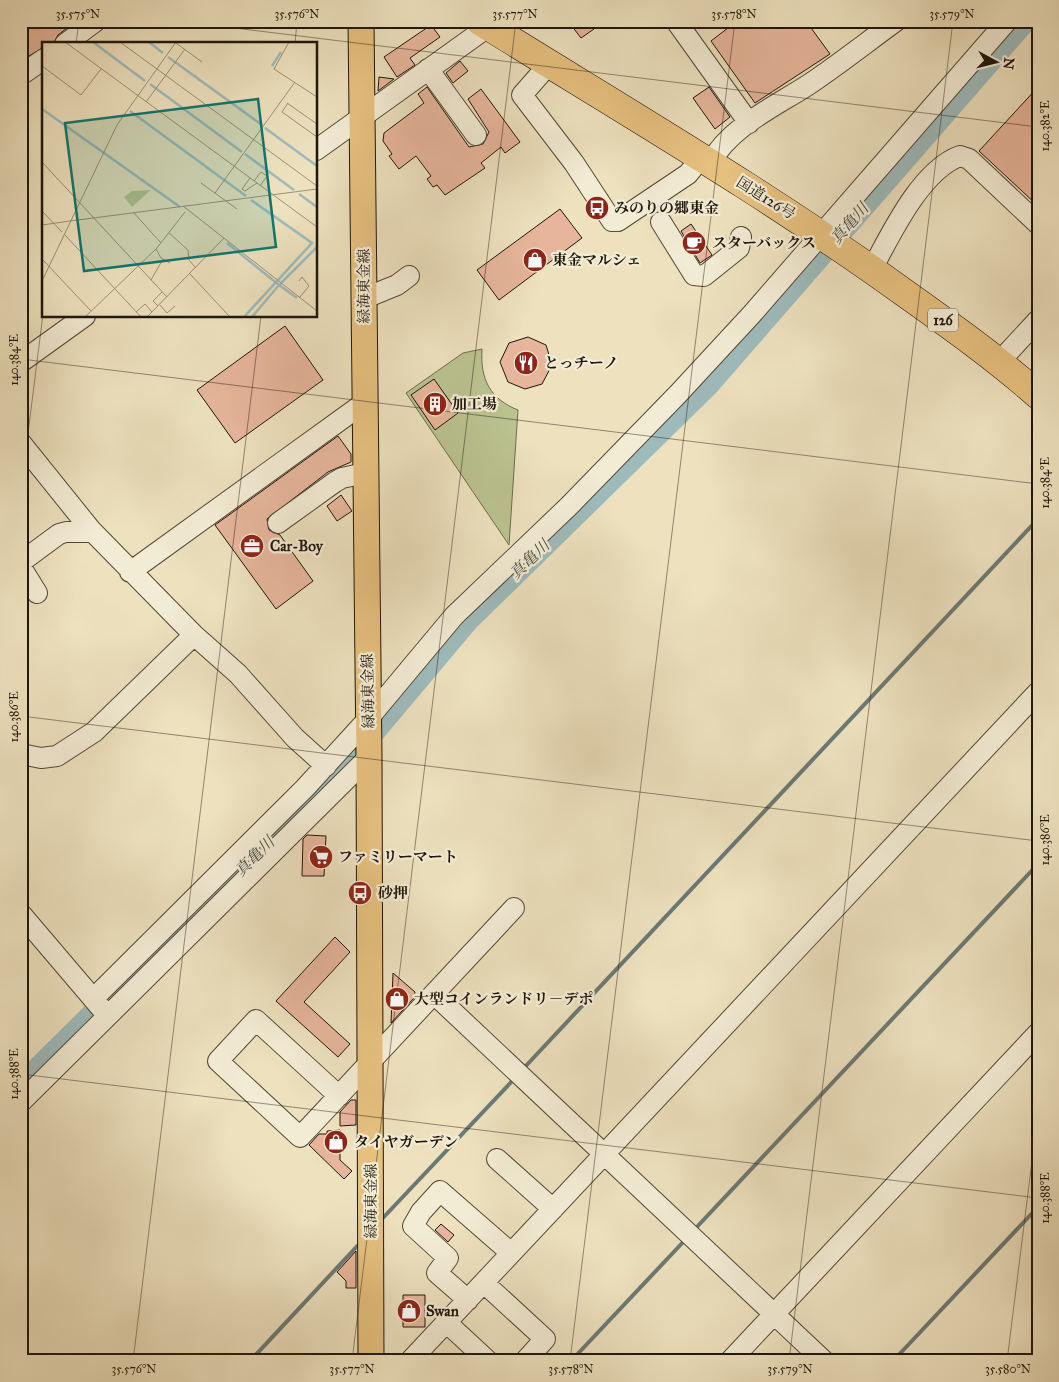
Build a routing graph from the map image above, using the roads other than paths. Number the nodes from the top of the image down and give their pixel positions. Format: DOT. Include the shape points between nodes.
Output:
graph roads {
  1 [pos="96,21"];
  2 [pos="361,21"];
  3 [pos="676,21"];
  4 [pos="896,21"];
  5 [pos="1007,21"];
  6 [pos="488,23"];
  7 [pos="68,42"];
  8 [pos="42,60"];
  9 [pos="550,63"];
  10 [pos="428,70"];
  11 [pos="21,75"];
  12 [pos="362,117"];
  13 [pos="749,123"];
  14 [pos="476,134"];
  15 [pos="318,149"];
  16 [pos="705,160"];
  17 [pos="661,222"];
  18 [pos="1038,224"];
  19 [pos="821,233"];
  20 [pos="741,237"];
  21 [pos="872,269"];
  22 [pos="409,276"];
  23 [pos="365,298"];
  24 [pos="82,318"];
  25 [pos="1038,320"];
  26 [pos="21,362"];
  27 [pos="1000,362"];
  28 [pos="1038,395"];
  29 [pos="364,402"];
  30 [pos="21,443"];
  31 [pos="365,473"];
  32 [pos="278,522"];
  33 [pos="93,532"];
  34 [pos="21,562"];
  35 [pos="21,567"];
  36 [pos="130,572"];
  37 [pos="37,593"];
  38 [pos="194,635"];
  39 [pos="1038,692"];
  40 [pos="368,719"];
  41 [pos="21,754"];
  42 [pos="369,757"];
  43 [pos="326,766"];
  44 [pos="514,908"];
  45 [pos="21,914"];
  46 [pos="434,994"];
  47 [pos="93,999"];
  48 [pos="109,1016"];
  49 [pos="1038,1033"];
  50 [pos="371,1062"];
  51 [pos="338,1096"];
  52 [pos="21,1102"];
  53 [pos="604,1154"];
  54 [pos="497,1159"];
  55 [pos="553,1209"];
  56 [pos="511,1253"];
  57 [pos="484,1283"];
  58 [pos="468,1300"];
  59 [pos="775,1314"];
  60 [pos="447,1322"];
  61 [pos="371,1361"];
  62 [pos="410,1361"];
  63 [pos="488,1361"];
  64 [pos="525,1361"];
  65 [pos="730,1361"];
  66 [pos="824,1361"];
  1 -- 7 [label="street"];
  2 -- 12 [label="main road, 緑海東金線"];
  3 -- 13 [label="street"];
  4 -- 13 [label="street" via="810,84"];
  5 -- 19 [label="street"];
  6 -- 9 [label="highway, 国道126号 / 126"];
  6 -- 10 [label="street"];
  8 -- 11 [label="street"];
  9 -- 16 [label="highway, 国道126号 / 126"];
  9 -- 16 [label="street" via="522,95 574,162 612,221 618,221"];
  10 -- 12 [label="street"];
  10 -- 14 [label="street"];
  12 -- 15 [label="street"];
  12 -- 23 [label="main road, 緑海東金線"];
  13 -- 16 [label="street"];
  16 -- 19 [label="highway, 国道126号 / 126"];
  17 -- 20 [label="street" via="698,277 704,276 739,248"];
  18 -- 21 [label="street" via="969,160 960,156 951,159 912,197"];
  19 -- 21 [label="highway, 国道126号 / 126"];
  19 -- 40 [label="street" via="678,394 569,506 454,616"];
  21 -- 27 [label="highway, 国道126号 / 126"];
  22 -- 23 [label="street" via="397,285"];
  23 -- 29 [label="main road, 緑海東金線"];
  24 -- 26 [label="street"];
  25 -- 27 [label="street"];
  27 -- 28 [label="highway, 国道126号 / 126"];
  29 -- 31 [label="main road, 緑海東金線"];
  29 -- 36 [label="street"];
  30 -- 33 [label="street"];
  31 -- 32 [label="street" via="335,482"];
  31 -- 40 [label="main road, 緑海東金線"];
  33 -- 34 [label="street" via="60,534"];
  33 -- 36 [label="street"];
  35 -- 37 [label="street"];
  36 -- 38 [label="street"];
  38 -- 41 [label="street" via="94,732 57,756 41,758"];
  38 -- 43 [label="street" via="238,674 295,738"];
  39 -- 53 [label="street"];
  40 -- 42 [label="main road, 緑海東金線"];
  40 -- 43 [label="street"];
  42 -- 48 [label="street"];
  42 -- 50 [label="main road, 緑海東金線"];
  43 -- 47 [label="street"];
  44 -- 46 [label="street"];
  45 -- 47 [label="street"];
  46 -- 50 [label="street"];
  46 -- 53 [label="street"];
  47 -- 48 [label="street"];
  48 -- 52 [label="street"];
  49 -- 59 [label="street"];
  50 -- 51 [label="street"];
  50 -- 61 [label="main road, 緑海東金線"];
  51 -- 51 [label="street" via="300,1137 218,1061 256,1020"];
  53 -- 55 [label="street"];
  53 -- 59 [label="street"];
  54 -- 55 [label="street"];
  55 -- 56 [label="street"];
  56 -- 57 [label="street"];
  56 -- 58 [label="street" via="440,1191 413,1226 448,1258 437,1272"];
  57 -- 58 [label="street"];
  57 -- 64 [label="street" via="545,1339"];
  58 -- 60 [label="street"];
  59 -- 65 [label="street"];
  59 -- 66 [label="street"];
  60 -- 62 [label="street"];
  60 -- 63 [label="street"];
}
